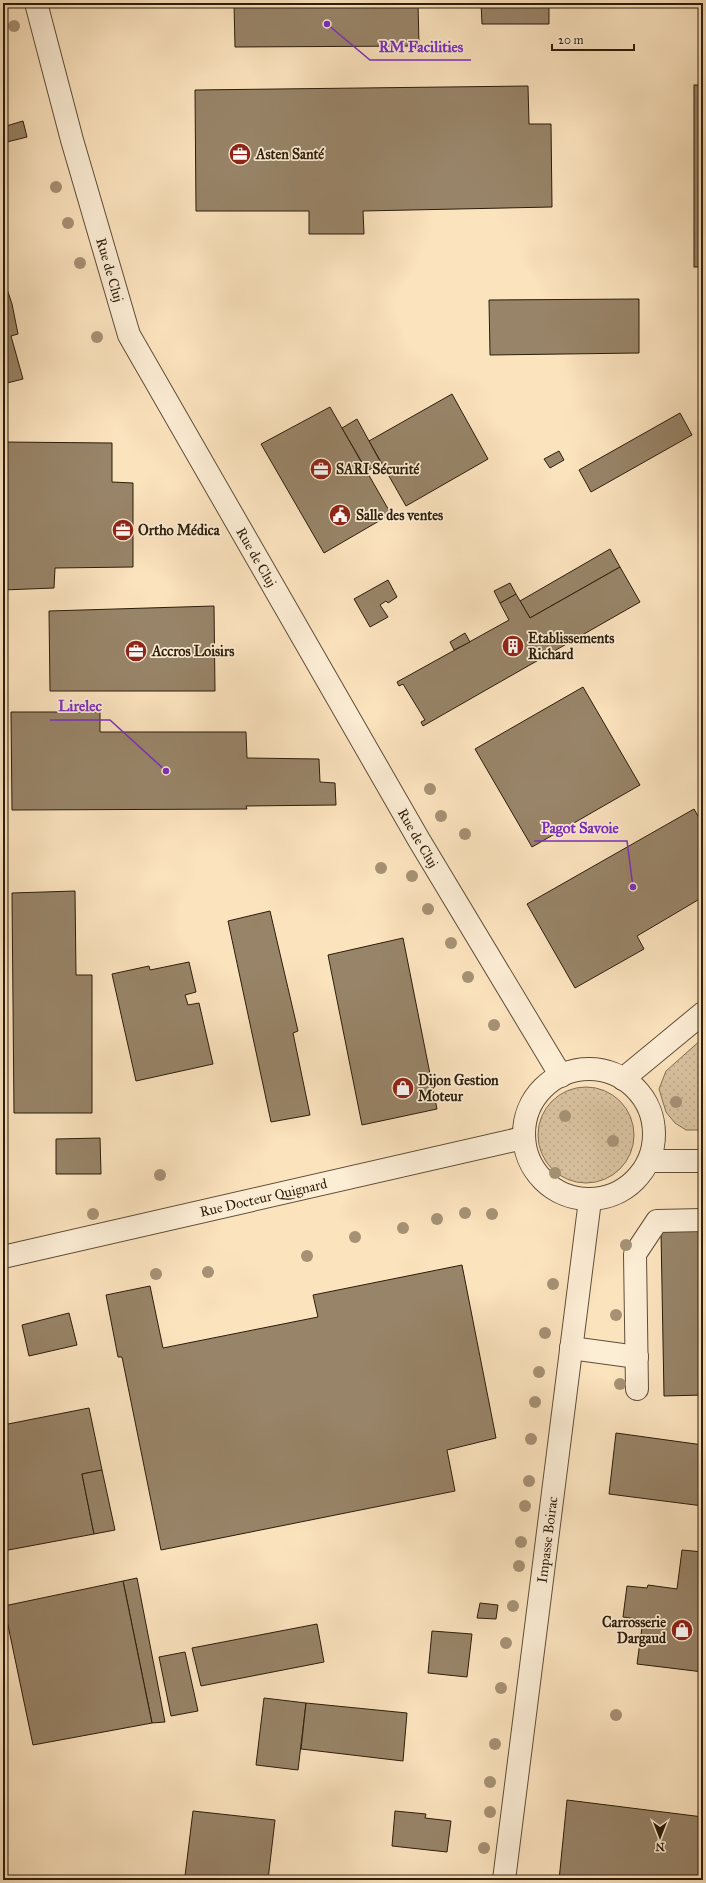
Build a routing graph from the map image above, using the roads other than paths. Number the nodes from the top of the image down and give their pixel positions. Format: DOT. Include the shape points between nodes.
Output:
graph roads {
  1 [pos="36,3"];
  2 [pos="703,1013"];
  3 [pos="561,1076"];
  4 [pos="623,1079"];
  5 [pos="523,1138"];
  6 [pos="649,1161"];
  7 [pos="703,1161"];
  8 [pos="590,1200"];
  9 [pos="703,1220"];
  10 [pos="3,1257"];
  11 [pos="571,1348"];
  12 [pos="637,1357"];
  13 [pos="638,1388"];
  14 [pos="504,1880"];
  1 -- 3 [label="street, Rue de Cluj" via="72,140 129,334 418,840"];
  2 -- 4 [label="street"];
  3 -- 4 [label="street" via="570,1071 588,1069 607,1071"];
  3 -- 5 [label="street" via="551,1081 535,1096 526,1116"];
  4 -- 6 [label="street" via="638,1091 648,1107 654,1124 654,1143"];
  5 -- 8 [label="street" via="527,1158 537,1175 552,1189 570,1197"];
  5 -- 10 [label="street, Rue Docteur Quignard"];
  6 -- 7 [label="street"];
  6 -- 8 [label="street" via="639,1177 625,1189 608,1197"];
  8 -- 11 [label="street, Impasse Boirac"];
  9 -- 12 [label="street" via="657,1221 635,1254"];
  11 -- 12 [label="street"];
  11 -- 14 [label="street, Impasse Boirac"];
  12 -- 13 [label="street"];
}
